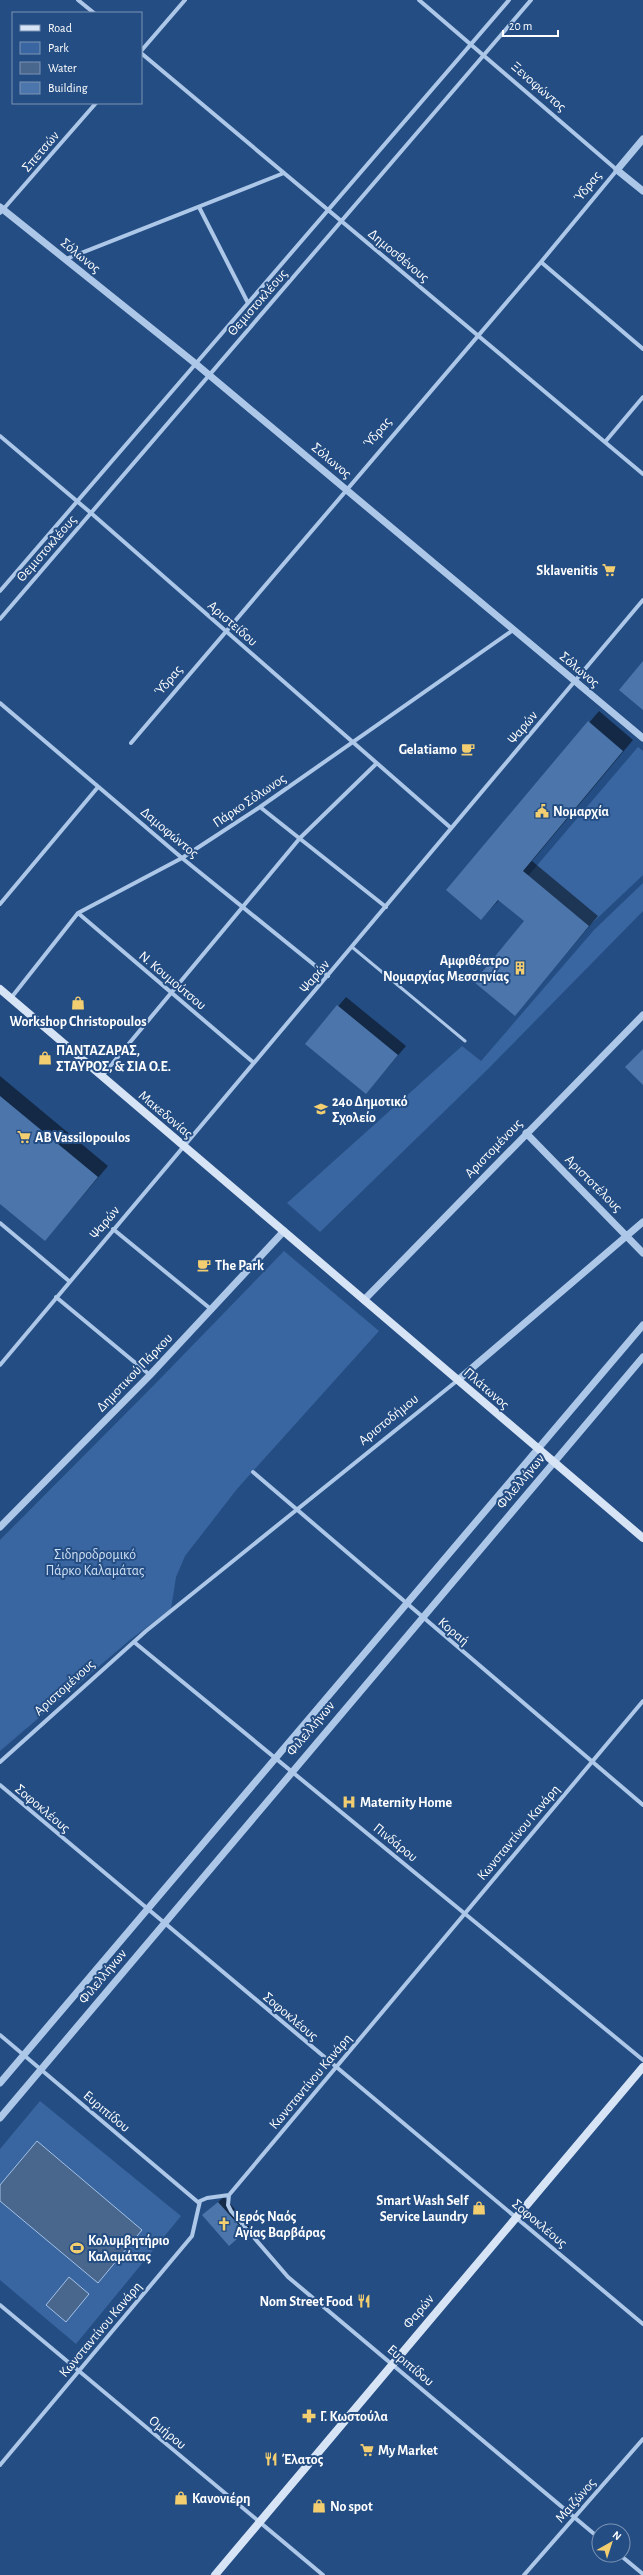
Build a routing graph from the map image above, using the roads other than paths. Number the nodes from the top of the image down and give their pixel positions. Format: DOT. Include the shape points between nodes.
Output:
graph roads {
  1 [pos="78,0"];
  2 [pos="185,0"];
  3 [pos="419,0"];
  4 [pos="509,0"];
  5 [pos="531,0"];
  6 [pos="93,12"];
  7 [pos="471,45"];
  8 [pos="142,51"];
  9 [pos="142,53"];
  10 [pos="483,55"];
  11 [pos="95,104"];
  12 [pos="643,139"];
  13 [pos="617,170"];
  14 [pos="284,173"];
  15 [pos="643,192"];
  16 [pos="199,207"];
  17 [pos="1,210"];
  18 [pos="328,210"];
  19 [pos="341,221"];
  20 [pos="66,259"];
  21 [pos="541,262"];
  22 [pos="248,303"];
  23 [pos="478,335"];
  24 [pos="643,349"];
  25 [pos="196,364"];
  26 [pos="209,375"];
  27 [pos="643,397"];
  28 [pos="0,436"];
  29 [pos="605,442"];
  30 [pos="643,474"];
  31 [pos="346,489"];
  32 [pos="78,501"];
  33 [pos="91,513"];
  34 [pos="0,591"];
  35 [pos="643,600"];
  36 [pos="0,619"];
  37 [pos="513,630"];
  38 [pos="226,631"];
  39 [pos="575,682"];
  40 [pos="0,703"];
  41 [pos="643,738"];
  42 [pos="131,743"];
  43 [pos="352,743"];
  44 [pos="376,764"];
  45 [pos="98,787"];
  46 [pos="260,807"];
  47 [pos="451,828"];
  48 [pos="300,838"];
  49 [pos="182,858"];
  50 [pos="0,904"];
  51 [pos="242,906"];
  52 [pos="386,907"];
  53 [pos="78,913"];
  54 [pos="352,947"];
  55 [pos="328,976"];
  56 [pos="0,989"];
  57 [pos="171,992"];
  58 [pos="11,998"];
  59 [pos="643,1015"];
  60 [pos="465,1041"];
  61 [pos="254,1063"];
  62 [pos="102,1076"];
  63 [pos="526,1133"];
  64 [pos="184,1146"];
  65 [pos="643,1222"];
  66 [pos="0,1223"];
  67 [pos="113,1229"];
  68 [pos="284,1231"];
  69 [pos="627,1236"];
  70 [pos="643,1253"];
  71 [pos="315,1258"];
  72 [pos="69,1281"];
  73 [pos="56,1297"];
  74 [pos="364,1300"];
  75 [pos="212,1310"];
  76 [pos="643,1325"];
  77 [pos="643,1357"];
  78 [pos="0,1364"];
  79 [pos="150,1375"];
  80 [pos="458,1380"];
  81 [pos="538,1448"];
  82 [pos="554,1462"];
  83 [pos="253,1472"];
  84 [pos="297,1509"];
  85 [pos="0,1527"];
  86 [pos="643,1538"];
  87 [pos="405,1604"];
  88 [pos="421,1618"];
  89 [pos="146,1631"];
  90 [pos="134,1642"];
  91 [pos="643,1702"];
  92 [pos="274,1757"];
  93 [pos="0,1762"];
  94 [pos="592,1762"];
  95 [pos="292,1771"];
  96 [pos="0,1785"];
  97 [pos="643,1805"];
  98 [pos="146,1909"];
  99 [pos="464,1912"];
  100 [pos="163,1923"];
  101 [pos="0,2035"];
  102 [pos="23,2055"];
  103 [pos="643,2060"];
  104 [pos="335,2067"];
  105 [pos="643,2067"];
  106 [pos="41,2069"];
  107 [pos="0,2083"];
  108 [pos="0,2118"];
  109 [pos="229,2195"];
  110 [pos="199,2203"];
  111 [pos="514,2217"];
  112 [pos="0,2305"];
  113 [pos="643,2324"];
  114 [pos="391,2363"];
  115 [pos="80,2372"];
  116 [pos="643,2439"];
  117 [pos="0,2465"];
  118 [pos="574,2517"];
  119 [pos="260,2523"];
  120 [pos="591,2531"];
  121 [pos="630,2563"];
  122 [pos="643,2574"];
  123 [pos="215,2575"];
  124 [pos="323,2575"];
  125 [pos="524,2575"];
  1 -- 6 [label="street"];
  2 -- 8 [label="street"];
  3 -- 7 [label="street, Ξενοφώντος"];
  4 -- 7 [label="street, Θεμιστοκλέους"];
  5 -- 10 [label="street, Θεμιστοκλέους"];
  7 -- 10 [label="street, Ξενοφώντος"];
  7 -- 18 [label="street, Θεμιστοκλέους"];
  9 -- 14 [label="street, Δημοσθένους"];
  10 -- 13 [label="street, Ξενοφώντος"];
  10 -- 19 [label="street, Θεμιστοκλέους"];
  11 -- 17 [label="street, Σπετσών"];
  12 -- 13 [label="street, Ύδρας"];
  13 -- 15 [label="street, Ξενοφώντος"];
  13 -- 21 [label="street, Ύδρας"];
  14 -- 16 [label="street"];
  14 -- 18 [label="street, Δημοσθένους"];
  16 -- 20 [label="street"];
  16 -- 22 [label="street"];
  17 -- 20 [label="street, Σόλωνος"];
  18 -- 19 [label="street, Δημοσθένους"];
  18 -- 22 [label="street, Θεμιστοκλέους"];
  19 -- 23 [label="street, Δημοσθένους"];
  19 -- 26 [label="street, Θεμιστοκλέους"];
  20 -- 25 [label="street, Σόλωνος"];
  21 -- 23 [label="street, Ύδρας"];
  21 -- 24 [label="street"];
  22 -- 25 [label="street, Θεμιστοκλέους"];
  23 -- 29 [label="street, Δημοσθένους"];
  23 -- 31 [label="street, Ύδρας"];
  25 -- 26 [label="street, Σόλωνος"];
  25 -- 32 [label="street, Θεμιστοκλέους"];
  26 -- 31 [label="street, Σόλωνος"];
  26 -- 33 [label="street, Θεμιστοκλέους"];
  27 -- 29 [label="street"];
  28 -- 32 [label="street, Αριστείδου"];
  29 -- 30 [label="street, Δημοσθένους"];
  31 -- 37 [label="street, Σόλωνος"];
  31 -- 38 [label="street, Ύδρας"];
  32 -- 33 [label="street, Αριστείδου"];
  32 -- 34 [label="street, Θεμιστοκλέους"];
  33 -- 36 [label="street, Θεμιστοκλέους"];
  33 -- 38 [label="street, Αριστείδου"];
  35 -- 39 [label="street, Ψαρών"];
  37 -- 39 [label="street, Σόλωνος"];
  37 -- 43 [label="street, Πάρκο Σόλωνος"];
  38 -- 42 [label="street, Ύδρας"];
  38 -- 43 [label="street, Αριστείδου"];
  39 -- 41 [label="street, Σόλωνος"];
  39 -- 47 [label="street, Ψαρών"];
  40 -- 45 [label="street, Δαμοφώντος"];
  43 -- 44 [label="street, Αριστείδου"];
  43 -- 46 [label="street, Πάρκο Σόλωνος"];
  44 -- 47 [label="street, Αριστείδου"];
  44 -- 48 [label="street"];
  45 -- 49 [label="street, Δαμοφώντος"];
  45 -- 50 [label="street"];
  46 -- 48 [label="street"];
  46 -- 49 [label="street, Πάρκο Σόλωνος"];
  47 -- 52 [label="street, Ψαρών"];
  48 -- 51 [label="street"];
  48 -- 52 [label="street"];
  49 -- 51 [label="street, Δαμοφώντος"];
  49 -- 53 [label="street, Πάρκο Σόλωνος"];
  51 -- 55 [label="street, Δαμοφώντος"];
  51 -- 57 [label="street"];
  52 -- 54 [label="street, Ψαρών"];
  53 -- 57 [label="street, Ν. Κουμούτσου"];
  53 -- 58 [label="street, Πάρκο Σόλωνος"];
  54 -- 55 [label="street, Ψαρών"];
  54 -- 60 [label="lane"];
  55 -- 61 [label="street, Ψαρών"];
  56 -- 58 [label="main road, Μακεδονίας"];
  57 -- 61 [label="street, Ν. Κουμούτσου"];
  57 -- 62 [label="street"];
  58 -- 62 [label="main road, Μακεδονίας"];
  59 -- 63 [label="street, Αριστομένους"];
  61 -- 64 [label="street, Ψαρών"];
  62 -- 64 [label="main road, Μακεδονίας"];
  63 -- 69 [label="street, Αριστοτέλους"];
  63 -- 74 [label="street, Αριστομένους"];
  64 -- 67 [label="street, Ψαρών"];
  64 -- 68 [label="main road, Μακεδονίας"];
  65 -- 69 [label="street, Αριστοδήμου"];
  66 -- 72 [label="street"];
  67 -- 72 [label="street, Ψαρών"];
  67 -- 75 [label="street"];
  68 -- 71 [label="main road, Μακεδονίας"];
  68 -- 75 [label="street, Δημοτικού Πάρκου"];
  69 -- 70 [label="street, Αριστοτέλους"];
  69 -- 80 [label="street, Αριστοδήμου"];
  71 -- 74 [label="main road, Πλάτωνος"];
  72 -- 73 [label="street, Ψαρών"];
  73 -- 78 [label="street, Ψαρών"];
  73 -- 79 [label="street"];
  74 -- 80 [label="main road, Πλάτωνος"];
  75 -- 79 [label="street, Δημοτικού Πάρκου"];
  76 -- 81 [label="street, Φιλελλήνων"];
  77 -- 82 [label="street, Φιλελλήνων"];
  79 -- 85 [label="street, Δημοτικού Πάρκου"];
  80 -- 81 [label="main road, Πλάτωνος"];
  80 -- 84 [label="street, Αριστοδήμου"];
  81 -- 82 [label="main road, Πλάτωνος"];
  81 -- 87 [label="street, Φιλελλήνων"];
  82 -- 86 [label="main road, Πλάτωνος"];
  82 -- 88 [label="street, Φιλελλήνων"];
  83 -- 84 [label="street, Κοραή"];
  84 -- 87 [label="street, Κοραή"];
  84 -- 89 [label="street, Αριστοδήμου"];
  87 -- 88 [label="street, Κοραή"];
  87 -- 92 [label="street, Φιλελλήνων"];
  88 -- 94 [label="street, Κοραή"];
  88 -- 95 [label="street, Φιλελλήνων"];
  89 -- 90 [label="street, Αριστομένους"];
  90 -- 92 [label="street, Πινδάρου"];
  90 -- 93 [label="street, Αριστομένους"];
  91 -- 94 [label="street, Κωνσταντίνου Κανάρη"];
  92 -- 95 [label="street, Πινδάρου"];
  92 -- 98 [label="street, Φιλελλήνων"];
  94 -- 97 [label="street, Κοραή"];
  94 -- 99 [label="street, Κωνσταντίνου Κανάρη"];
  95 -- 99 [label="street, Πινδάρου"];
  95 -- 100 [label="street, Φιλελλήνων"];
  96 -- 98 [label="street, Σοφοκλέους"];
  98 -- 100 [label="street, Σοφοκλέους"];
  98 -- 102 [label="street, Φιλελλήνων"];
  99 -- 103 [label="street, Πινδάρου"];
  99 -- 104 [label="street, Κωνσταντίνου Κανάρη"];
  100 -- 104 [label="street, Σοφοκλέους"];
  100 -- 106 [label="street, Φιλελλήνων"];
  101 -- 102 [label="street, Ευριπίδου"];
  102 -- 106 [label="street, Ευριπίδου"];
  102 -- 107 [label="street, Φιλελλήνων"];
  104 -- 109 [label="street, Κωνσταντίνου Κανάρη"];
  104 -- 111 [label="street, Σοφοκλέους"];
  105 -- 111 [label="main road, Φαρών"];
  106 -- 108 [label="street, Φιλελλήνων"];
  106 -- 110 [label="street, Ευριπίδου"];
  109 -- 110 [label="street" via="206,2198"];
  109 -- 114 [label="street, Ευριπίδου" via="228,2205 231,2211 274,2262"];
  110 -- 115 [label="street, Κωνσταντίνου Κανάρη" via="192,2236"];
  111 -- 113 [label="street, Σοφοκλέους"];
  111 -- 114 [label="main road, Φαρών"];
  112 -- 115 [label="street, Ομήρου"];
  114 -- 118 [label="street, Ευριπίδου"];
  114 -- 119 [label="main road, Φαρών"];
  115 -- 117 [label="street, Κωνσταντίνου Κανάρη"];
  115 -- 119 [label="street, Ομήρου"];
  116 -- 118 [label="street, Μαιζώνος"];
  118 -- 120 [label="street, Ευριπίδου"];
  118 -- 125 [label="street, Μαιζώνος"];
  119 -- 123 [label="main road, Φαρών"];
  119 -- 124 [label="street, Ομήρου"];
  121 -- 122 [label="street"];
}
